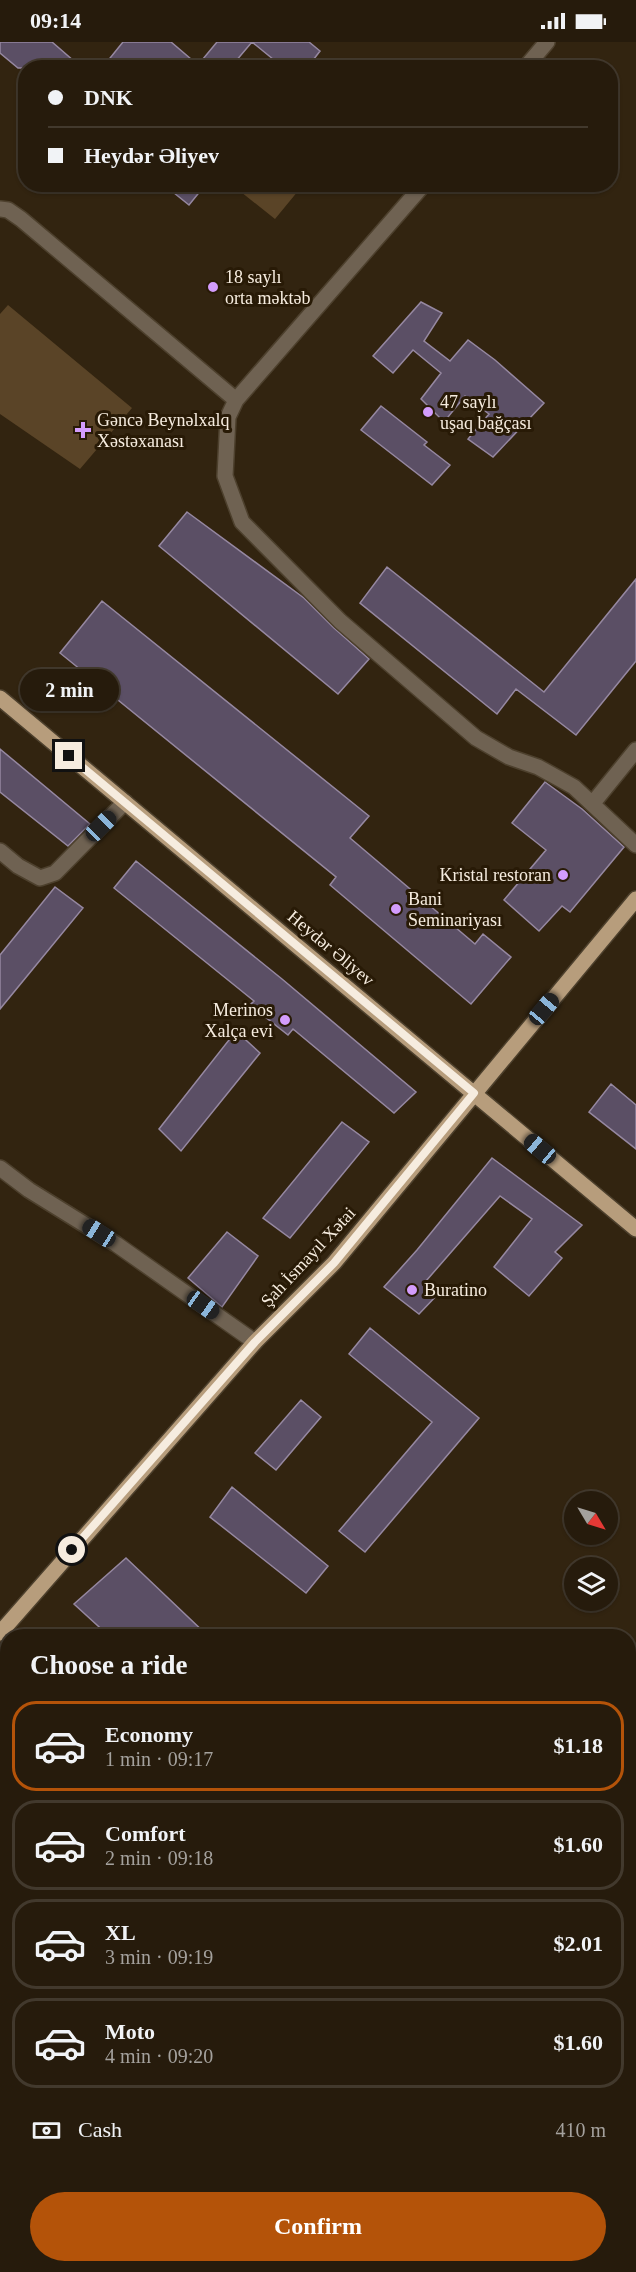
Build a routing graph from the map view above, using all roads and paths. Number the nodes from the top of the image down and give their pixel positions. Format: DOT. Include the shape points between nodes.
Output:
graph roads {
  1 [pos="547,42"];
  2 [pos="532,60"];
  3 [pos="417,192"];
  4 [pos="0,208"];
  5 [pos="236,400"];
  6 [pos="0,698"];
  7 [pos="636,750"];
  8 [pos="125,802"];
  9 [pos="593,803"];
  10 [pos="636,845"];
  11 [pos="0,851"];
  12 [pos="636,899"];
  13 [pos="474,1093"];
  14 [pos="0,1168"];
  15 [pos="636,1229"];
  16 [pos="255,1342"];
  17 [pos="4,1629"];
  1 -- 2 [label="street"];
  3 -- 5 [label="street"];
  4 -- 5 [label="street" via="21,219"];
  5 -- 9 [label="street" via="228,417 225,476 242,522 340,621 476,738 574,786"];
  6 -- 8 [label="main road, Heydər Əliyev"];
  7 -- 9 [label="street"];
  8 -- 11 [label="street" via="55,873 40,878"];
  8 -- 13 [label="main road, Heydər Əliyev"];
  9 -- 10 [label="street"];
  12 -- 13 [label="main road, Şah İsmayıl Xətai"];
  13 -- 15 [label="main road, Heydər Əliyev"];
  13 -- 16 [label="main road, Şah İsmayıl Xətai" via="334,1263"];
  14 -- 16 [label="street"];
  16 -- 17 [label="main road, Şah İsmayıl Xətai"];
}
